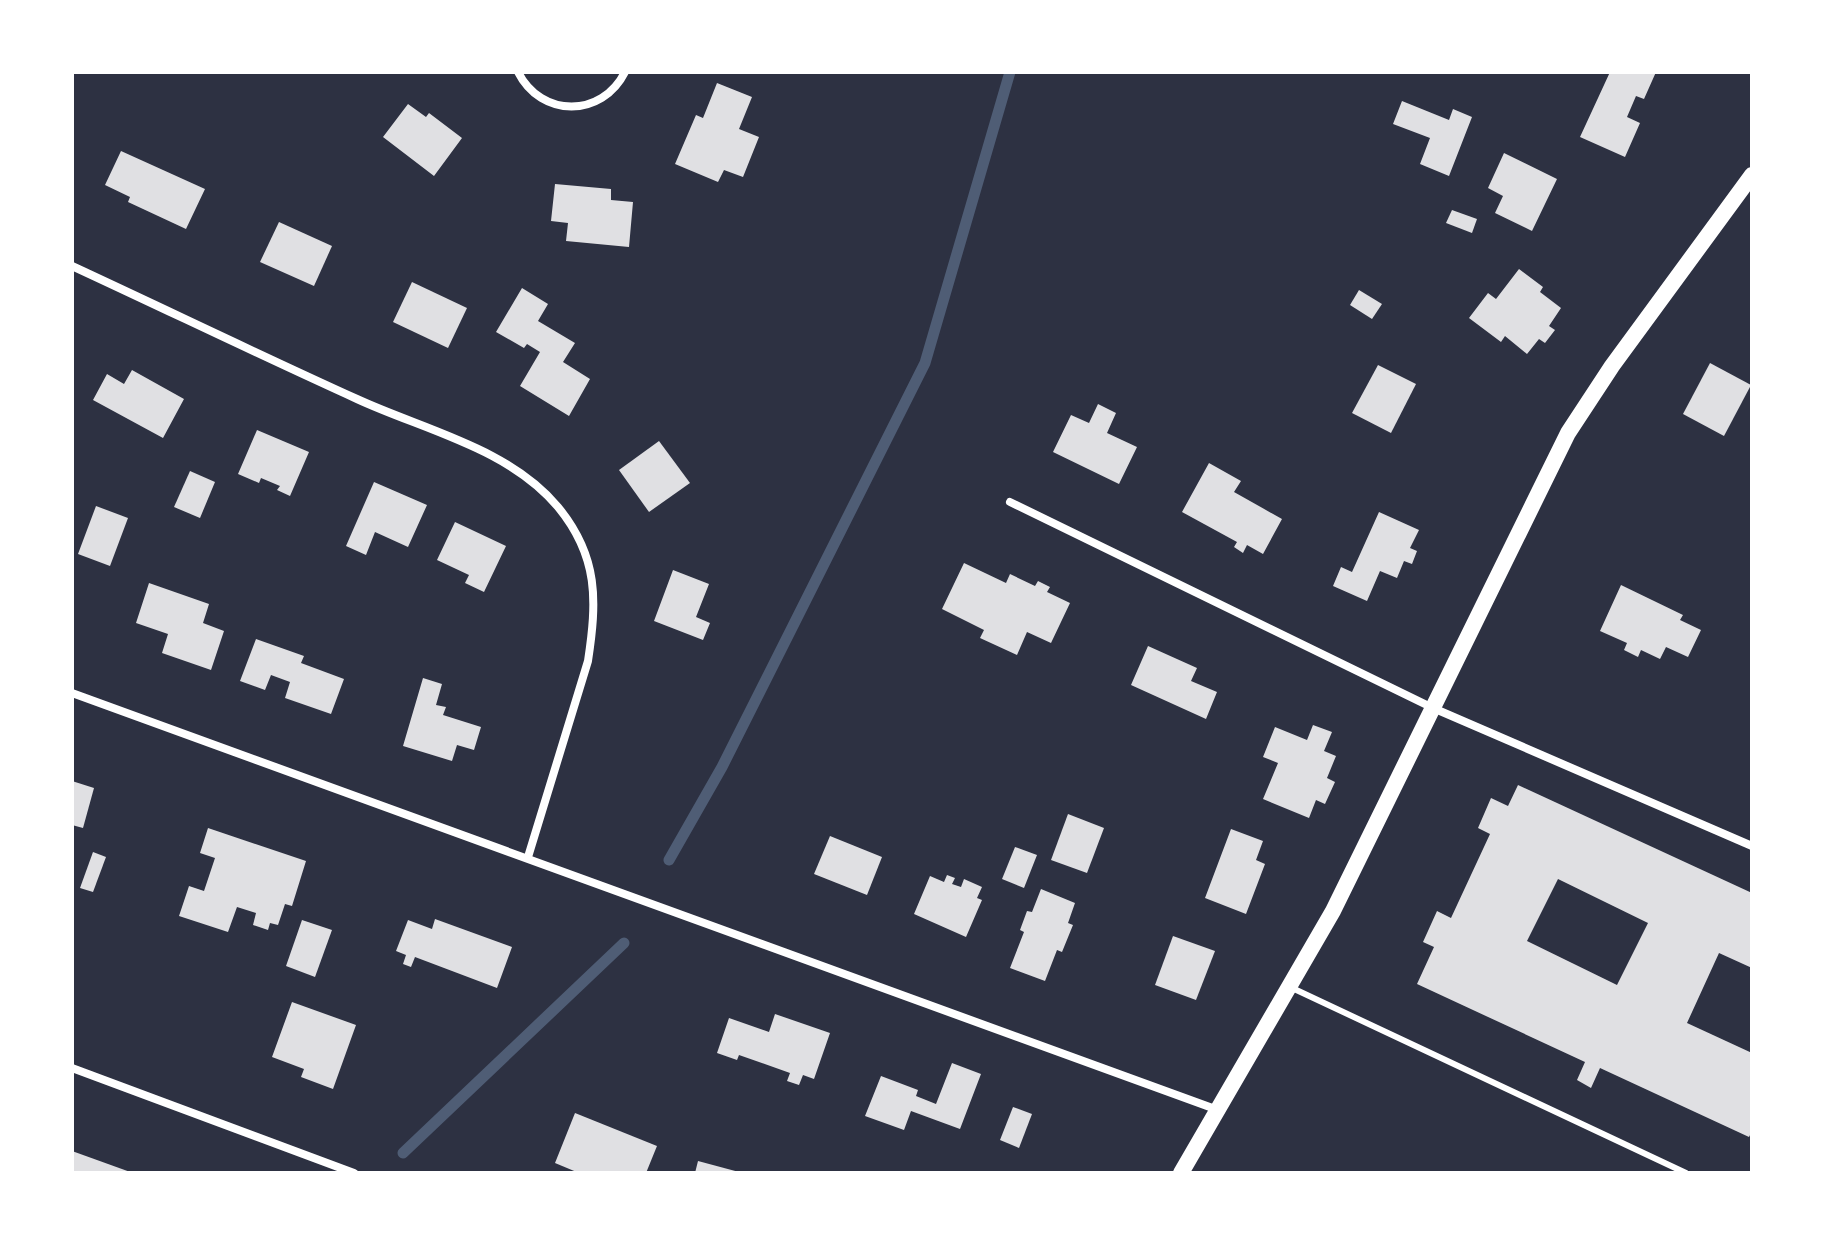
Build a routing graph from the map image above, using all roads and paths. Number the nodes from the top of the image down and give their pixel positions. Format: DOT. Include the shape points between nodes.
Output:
graph roads {
  1 [pos="518,72"];
  2 [pos="625,72"];
  3 [pos="1752,175"];
  4 [pos="72,266"];
  5 [pos="1010,502"];
  6 [pos="72,693"];
  7 [pos="1433,708"];
  8 [pos="1752,846"];
  9 [pos="528,857"];
  10 [pos="1290,987"];
  11 [pos="72,1068"];
  12 [pos="1219,1110"];
  13 [pos="354,1173"];
  14 [pos="1181,1173"];
  15 [pos="1686,1173"];
  1 -- 2 [label="street" via="539,98 574,107 608,95"];
  3 -- 7 [label="main road" via="1568,433"];
  4 -- 9 [label="street" via="510,466 558,507 589,564 595,595 593,628 588,661"];
  5 -- 7 [label="street"];
  6 -- 9 [label="street"];
  7 -- 8 [label="street"];
  7 -- 10 [label="main road"];
  9 -- 12 [label="street"];
  10 -- 12 [label="main road"];
  10 -- 15 [label="lane"];
  11 -- 13 [label="street"];
  12 -- 14 [label="main road"];
}
